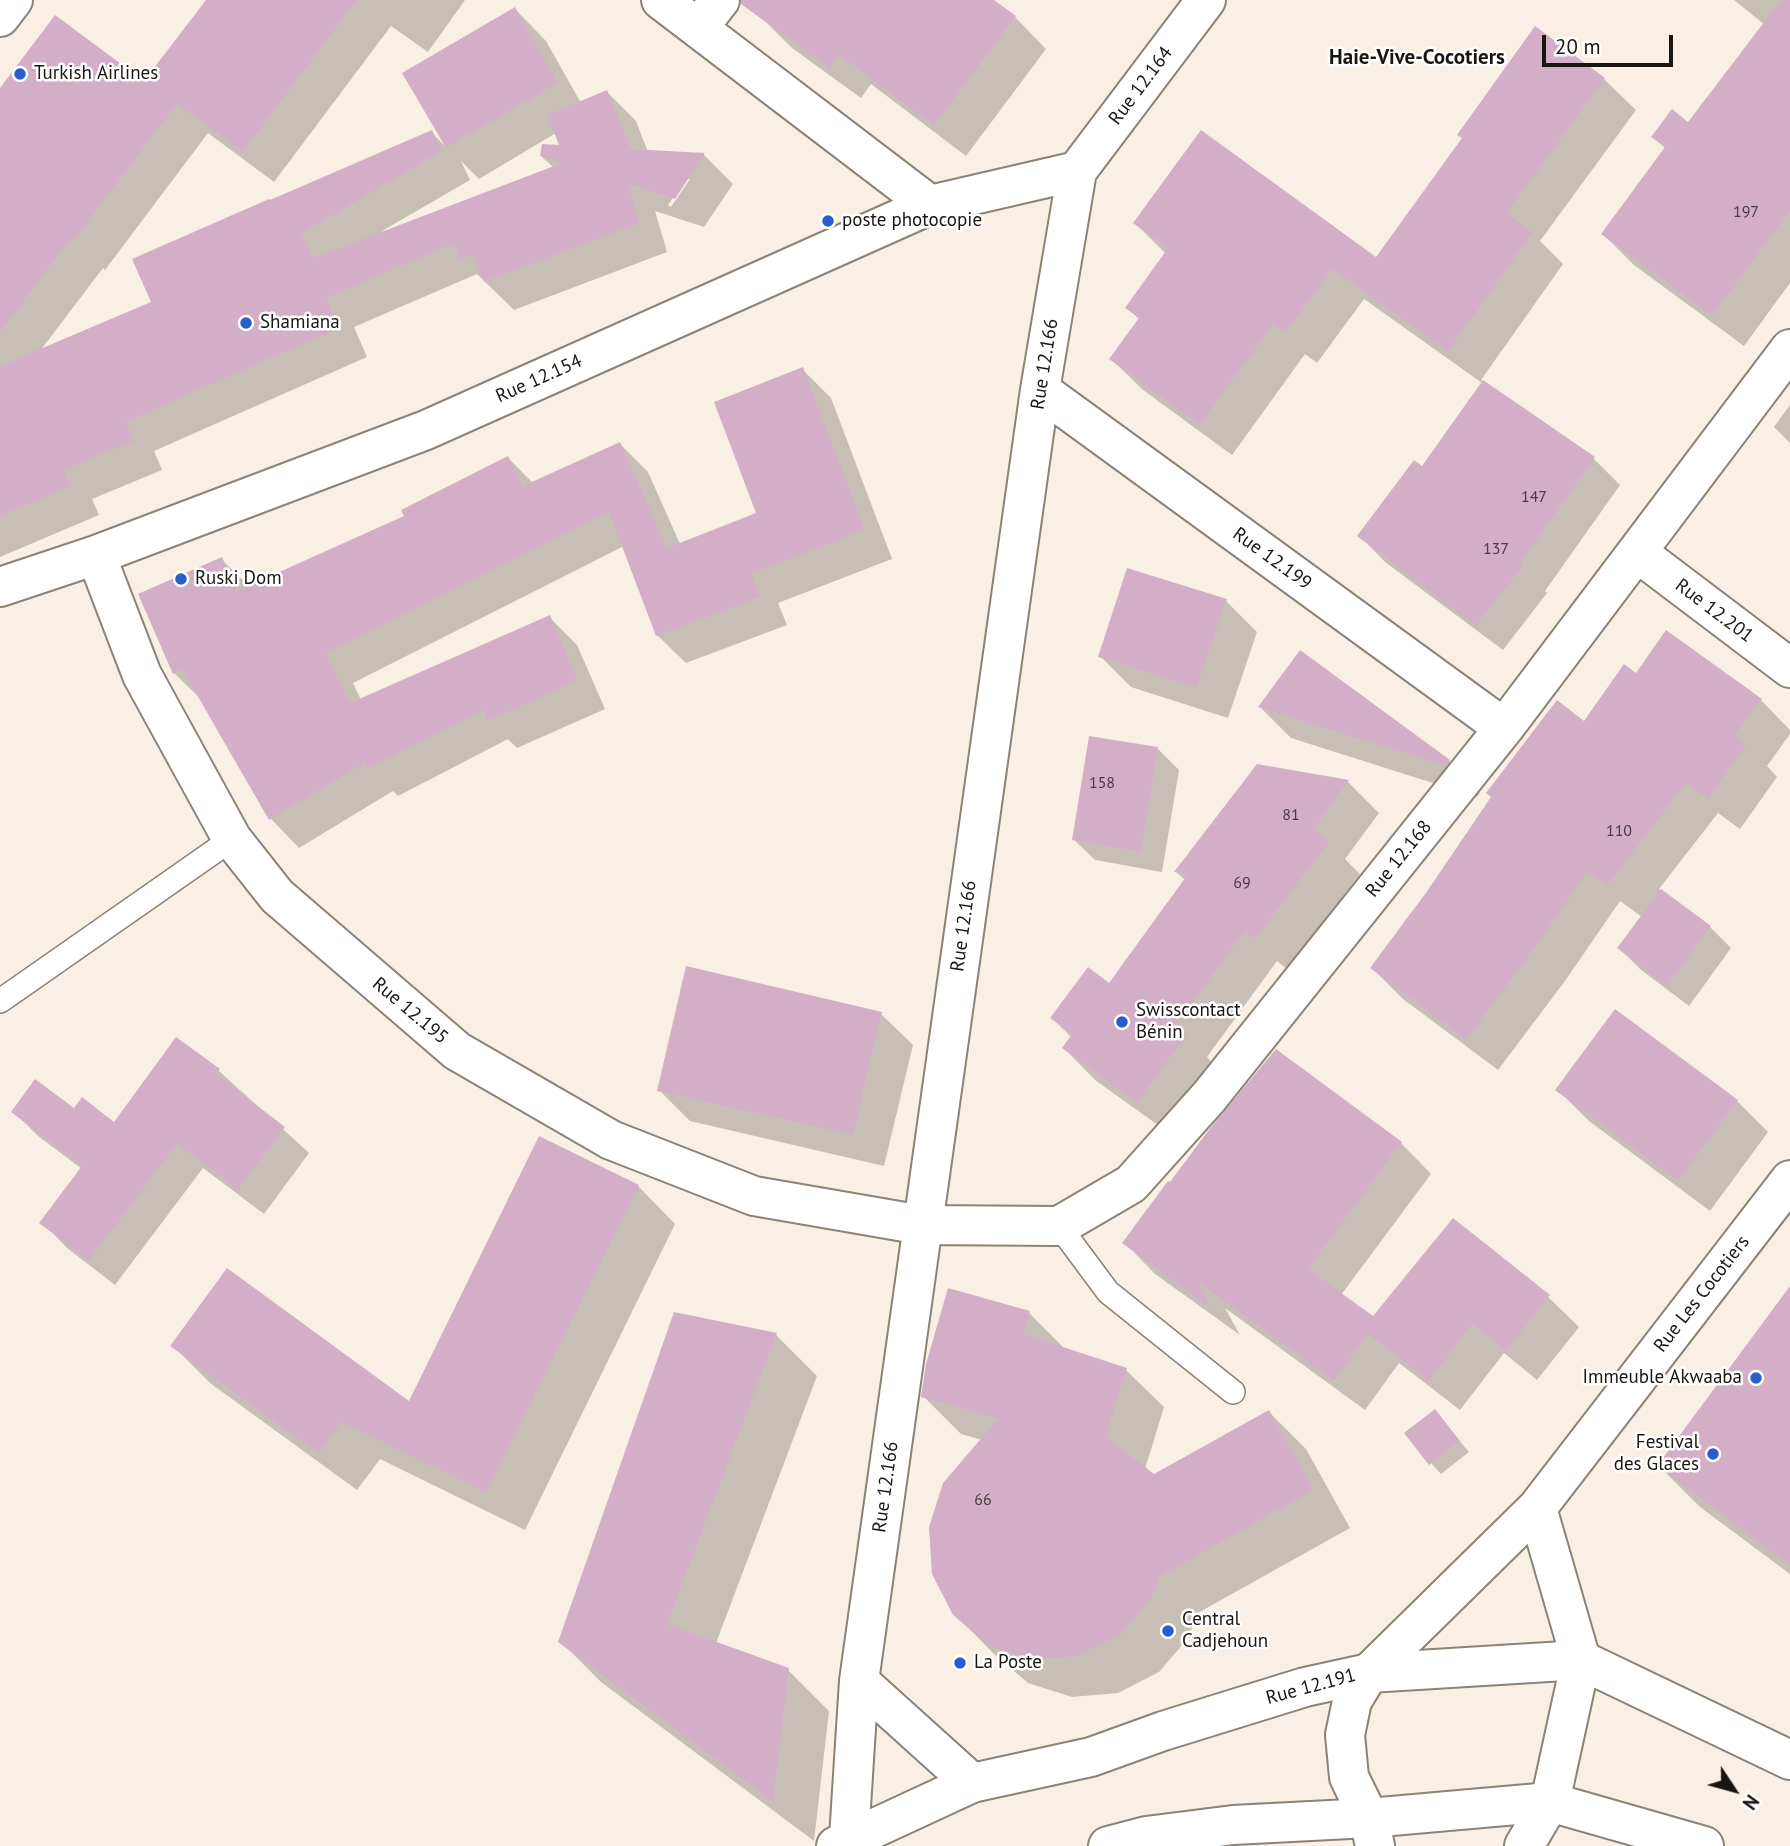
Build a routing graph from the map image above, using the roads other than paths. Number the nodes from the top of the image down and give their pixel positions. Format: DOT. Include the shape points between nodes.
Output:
graph roads {
  1 [pos="13,0"];
  2 [pos="660,0"];
  3 [pos="1206,0"];
  4 [pos="709,14"];
  5 [pos="0,17"];
  6 [pos="1077,171"];
  7 [pos="930,205"];
  8 [pos="1790,349"];
  9 [pos="1040,390"];
  10 [pos="1638,553"];
  11 [pos="96,555"];
  12 [pos="0,587"];
  13 [pos="1790,668"];
  14 [pos="1504,728"];
  15 [pos="232,839"];
  16 [pos="0,1001"];
  17 [pos="1790,1180"];
  18 [pos="922,1225"];
  19 [pos="1059,1226"];
  20 [pos="1233,1392"];
  21 [pos="1537,1508"];
  22 [pos="1581,1660"];
  23 [pos="1369,1672"];
  24 [pos="859,1681"];
  25 [pos="1790,1760"];
  26 [pos="972,1783"];
  27 [pos="1550,1802"];
  28 [pos="1372,1832"];
  29 [pos="1146,1841"];
  30 [pos="843,1842"];
  31 [pos="1108,1846"];
  32 [pos="1524,1846"];
  33 [pos="1704,1846"];
  1 -- 5 [label="street"];
  2 -- 4 [label="street"];
  3 -- 6 [label="street, Rue 12.164"];
  4 -- 7 [label="street"];
  6 -- 7 [label="street, Rue 12.154"];
  6 -- 9 [label="street, Rue 12.166"];
  7 -- 11 [label="street, Rue 12.154" via="426,430"];
  8 -- 10 [label="street, Rue 12.168"];
  9 -- 14 [label="street, Rue 12.199"];
  9 -- 18 [label="street, Rue 12.166"];
  10 -- 13 [label="street, Rue 12.201"];
  10 -- 14 [label="street, Rue 12.168"];
  11 -- 12 [label="street, Rue 12.154"];
  11 -- 15 [label="street, Rue 12.195" via="142,675"];
  14 -- 19 [label="street, Rue 12.168" via="1209,1097 1131,1184"];
  15 -- 16 [label="lane"];
  15 -- 18 [label="street, Rue 12.195" via="277,896 457,1051 611,1140 754,1196"];
  17 -- 21 [label="street, Rue Les Cocotiers"];
  18 -- 19 [label="street"];
  18 -- 24 [label="street, Rue 12.166"];
  19 -- 20 [label="lane" via="1108,1292"];
  21 -- 22 [label="street"];
  21 -- 23 [label="street, Rue Les Cocotiers"];
  22 -- 23 [label="street, Rue 12.191"];
  22 -- 25 [label="street, Rue 12.191"];
  22 -- 27 [label="street"];
  23 -- 26 [label="street, Rue 12.191" via="1305,1687 1091,1757"];
  23 -- 28 [label="street, Rue Les Cocotiers" via="1352,1701 1345,1735 1349,1777"];
  24 -- 26 [label="street"];
  24 -- 30 [label="street, Rue 12.166"];
  26 -- 30 [label="street, Rue 12.191"];
  27 -- 28 [label="street"];
  27 -- 32 [label="street"];
  27 -- 33 [label="street"];
  28 -- 29 [label="street" via="1233,1825"];
  29 -- 31 [label="street"];
}
